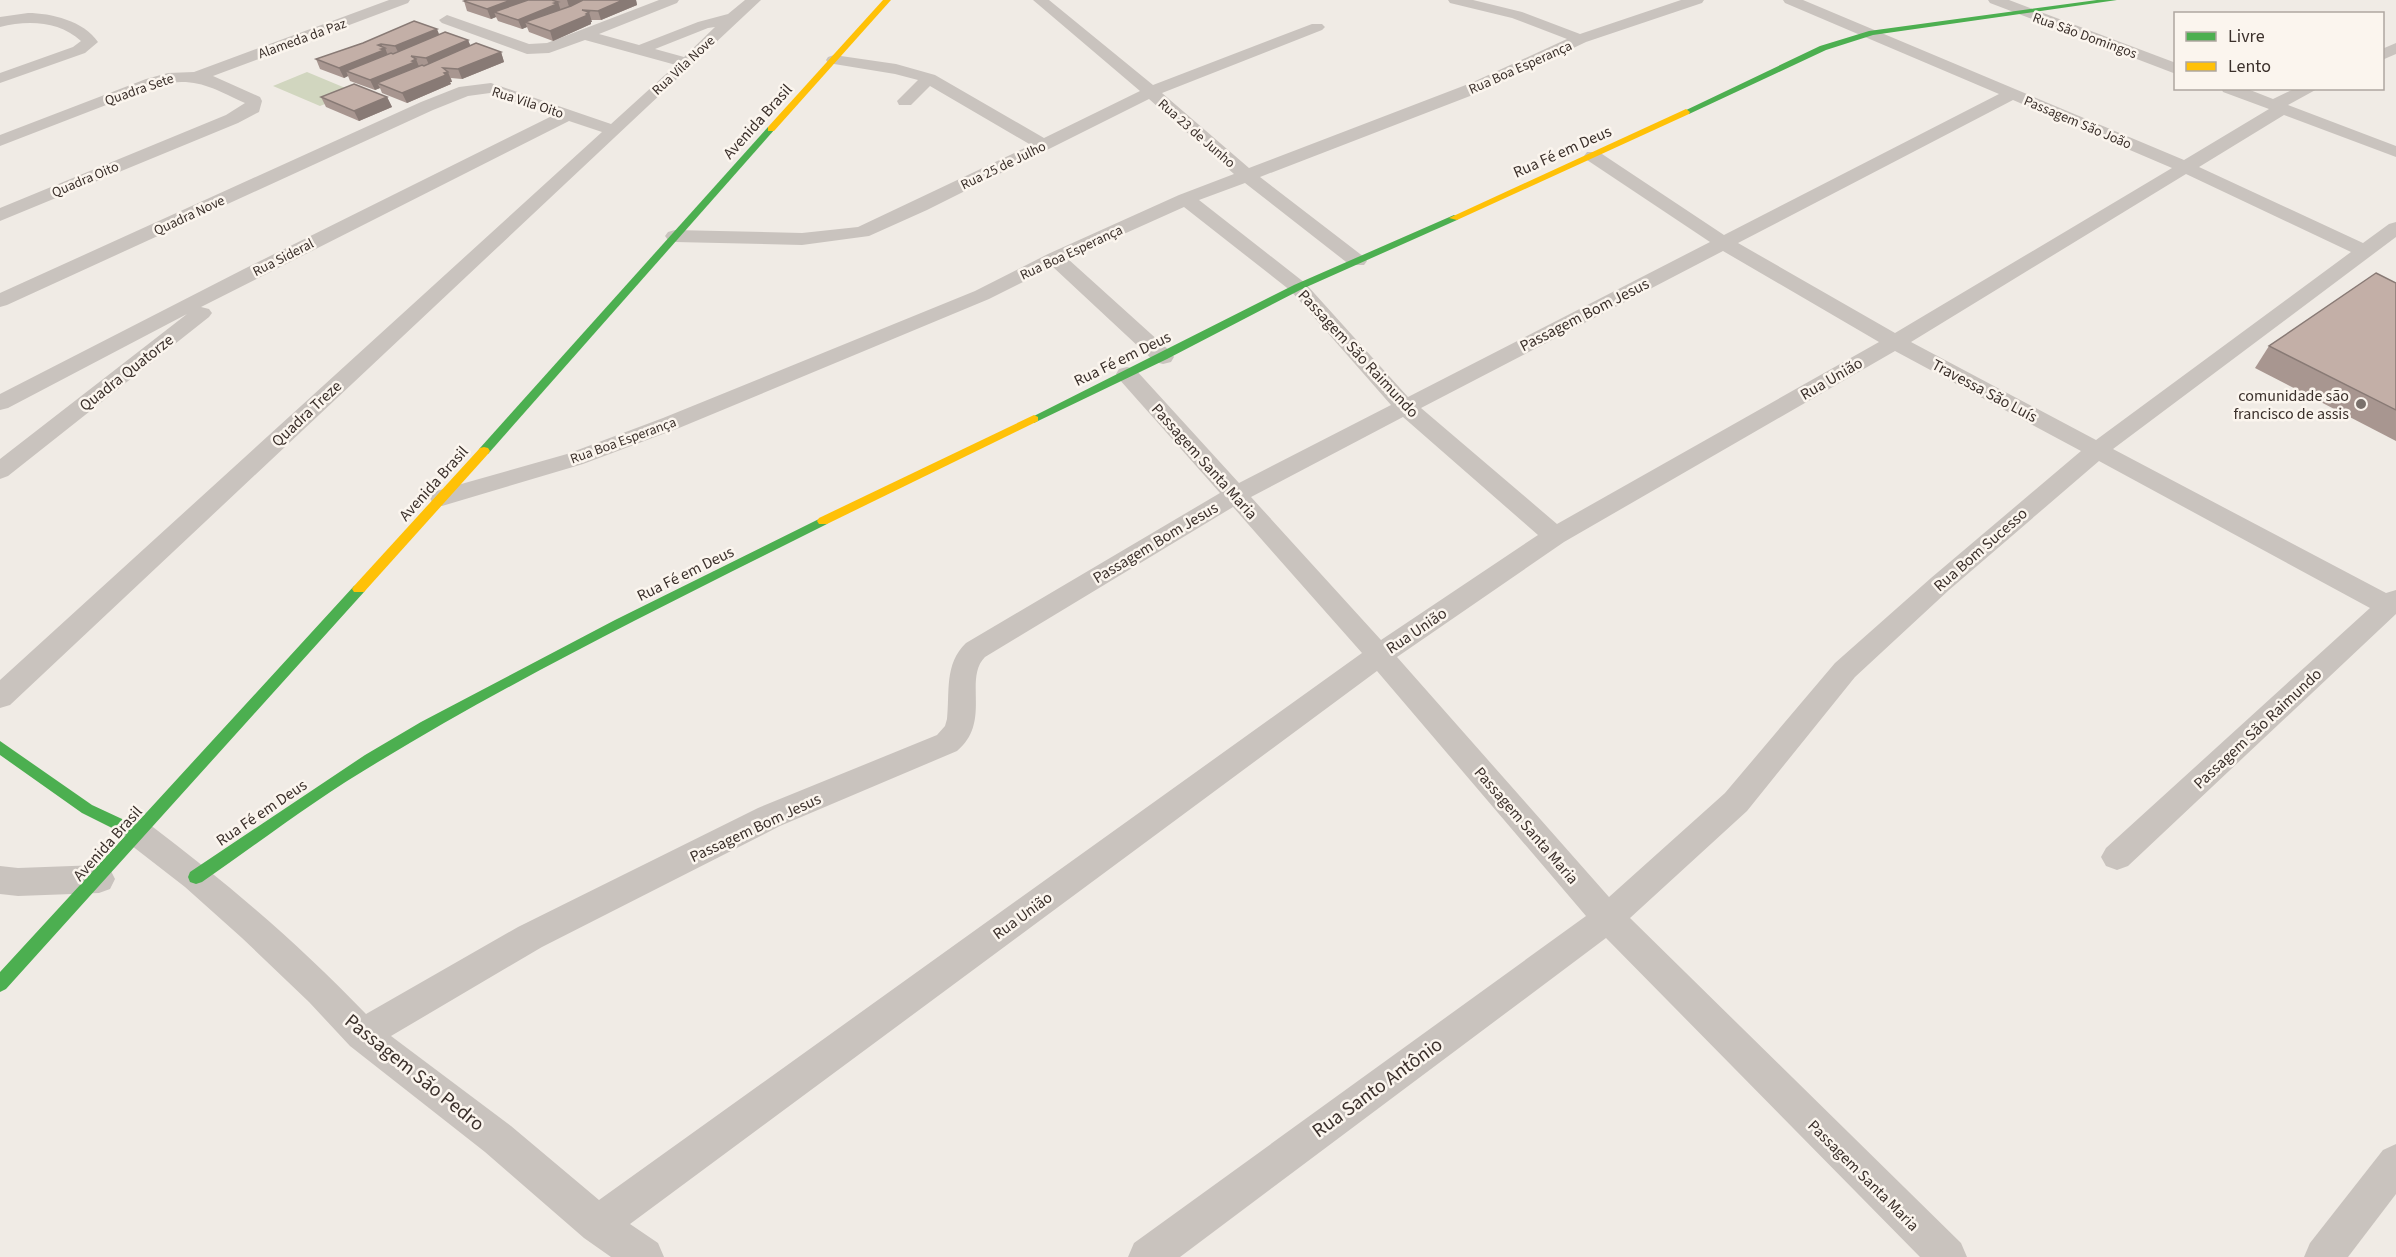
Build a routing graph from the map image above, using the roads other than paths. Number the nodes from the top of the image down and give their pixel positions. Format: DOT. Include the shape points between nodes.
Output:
graph roads {
  1 [pos="403,0"];
  2 [pos="672,0"];
  3 [pos="754,0"];
  4 [pos="887,0"];
  5 [pos="1040,0"];
  6 [pos="1455,0"];
  7 [pos="1697,0"];
  8 [pos="1790,0"];
  9 [pos="1995,0"];
  10 [pos="2114,0"];
  11 [pos="2020,11"];
  12 [pos="733,17"];
  13 [pos="447,20"];
  14 [pos="0,22"];
  15 [pos="1872,33"];
  16 [pos="1308,34"];
  17 [pos="584,35"];
  18 [pos="1580,39"];
  19 [pos="640,50"];
  20 [pos="834,60"];
  21 [pos="687,63"];
  22 [pos="2174,69"];
  23 [pos="200,75"];
  24 [pos="5,76"];
  25 [pos="928,78"];
  26 [pos="2234,90"];
  27 [pos="2308,90"];
  28 [pos="1151,92"];
  29 [pos="2012,94"];
  30 [pos="905,101"];
  31 [pos="2278,107"];
  32 [pos="568,115"];
  33 [pos="378,129"];
  34 [pos="612,130"];
  35 [pos="0,141"];
  36 [pos="169,144"];
  37 [pos="1044,145"];
  38 [pos="2396,152"];
  39 [pos="1593,156"];
  40 [pos="2185,167"];
  41 [pos="1246,175"];
  42 [pos="1186,199"];
  43 [pos="0,214"];
  44 [pos="2396,228"];
  45 [pos="675,236"];
  46 [pos="1724,243"];
  47 [pos="2363,250"];
  48 [pos="1055,258"];
  49 [pos="1358,261"];
  50 [pos="251,273"];
  51 [pos="1298,287"];
  52 [pos="0,301"];
  53 [pos="1895,342"];
  54 [pos="1163,357"];
  55 [pos="1126,374"];
  56 [pos="0,403"];
  57 [pos="1404,406"];
  58 [pos="2097,450"];
  59 [pos="0,471"];
  60 [pos="1235,495"];
  61 [pos="442,498"];
  62 [pos="1555,536"];
  63 [pos="2392,603"];
  64 [pos="1379,655"];
  65 [pos="0,697"];
  66 [pos="0,747"];
  67 [pos="138,833"];
  68 [pos="2117,857"];
  69 [pos="196,877"];
  70 [pos="99,879"];
  71 [pos="0,880"];
  72 [pos="1608,918"];
  73 [pos="0,984"];
  74 [pos="362,1035"];
  75 [pos="2396,1163"];
  76 [pos="598,1224"];
  77 [pos="1931,1252"];
  78 [pos="644,1257"];
  79 [pos="1148,1257"];
  80 [pos="2324,1257"];
  1 -- 23 [label="street, Alameda da Paz"];
  2 -- 17 [label="street"];
  3 -- 12 [label="street, Rua Vila Nove"];
  4 -- 20 [label="street, Avenida Brasil"];
  5 -- 28 [label="street, Rua 23 de Junho"];
  6 -- 18 [label="street" via="1517,15"];
  7 -- 18 [label="street, Rua Boa Esperança"];
  8 -- 15 [label="street, Passagem São João"];
  9 -- 11 [label="street, Rua São Domingos"];
  10 -- 11 [label="street, Rua Fé em Deus"];
  11 -- 15 [label="street, Rua Fé em Deus"];
  11 -- 22 [label="street, Rua São Domingos"];
  12 -- 19 [label="street"];
  12 -- 21 [label="street, Rua Vila Nove"];
  13 -- 17 [label="street" via="527,50 549,48"];
  14 -- 24 [label="street" via="29,16 50,18 89,39 87,46 79,50"];
  15 -- 29 [label="street, Passagem São João"];
  15 -- 39 [label="street, Rua Fé em Deus" via="1823,48"];
  16 -- 28 [label="street, Rua 25 de Julho"];
  17 -- 19 [label="street"];
  18 -- 41 [label="street, Rua Boa Esperança" via="1477,87"];
  19 -- 21 [label="street"];
  20 -- 25 [label="street"];
  20 -- 45 [label="street, Avenida Brasil"];
  21 -- 34 [label="street, Rua Vila Nove"];
  23 -- 35 [label="street, Quadra Sete" via="183,74 159,80"];
  23 -- 36 [label="street, Quadra Sete" via="254,100 254,104 247,111"];
  25 -- 30 [label="street"];
  25 -- 37 [label="street"];
  26 -- 31 [label="street"];
  27 -- 31 [label="street, Rua União"];
  28 -- 37 [label="street, Rua 25 de Julho"];
  28 -- 41 [label="street, Rua 23 de Junho"];
  29 -- 40 [label="street, Passagem São João"];
  29 -- 46 [label="street, Passagem Bom Jesus"];
  31 -- 38 [label="street"];
  31 -- 40 [label="street, Rua União"];
  32 -- 33 [label="street, Rua Vila Oito" via="484,88 456,93"];
  32 -- 34 [label="street, Rua Vila Oito"];
  32 -- 50 [label="street, Rua Sideral"];
  33 -- 52 [label="street, Quadra Nove"];
  34 -- 65 [label="street, Quadra Treze"];
  36 -- 43 [label="street, Quadra Oito"];
  37 -- 45 [label="street, Rua 25 de Julho" via="862,232 802,239"];
  39 -- 46 [label="street, Travessa São Luís"];
  39 -- 49 [label="street, Rua Fé em Deus"];
  40 -- 47 [label="street, Passagem São João"];
  40 -- 53 [label="street, Rua União"];
  41 -- 42 [label="street, Rua Boa Esperança"];
  41 -- 49 [label="street, Rua 23 de Junho"];
  42 -- 48 [label="street, Rua Boa Esperança"];
  42 -- 51 [label="street, Passagem São Raimundo"];
  44 -- 47 [label="street, Rua Bom Sucesso"];
  45 -- 61 [label="street, Avenida Brasil"];
  46 -- 53 [label="street, Travessa São Luís"];
  46 -- 57 [label="street, Passagem Bom Jesus"];
  47 -- 58 [label="street, Rua Bom Sucesso"];
  48 -- 54 [label="street"];
  48 -- 61 [label="street, Rua Boa Esperança" via="982,295 671,423 575,459"];
  49 -- 51 [label="street, Rua Fé em Deus"];
  50 -- 56 [label="street, Rua Sideral"];
  50 -- 59 [label="street, Quadra Quatorze"];
  51 -- 54 [label="street, Rua Fé em Deus"];
  51 -- 57 [label="street, Passagem São Raimundo"];
  53 -- 58 [label="street, Travessa São Luís"];
  53 -- 62 [label="street, Rua União"];
  54 -- 55 [label="street, Rua Fé em Deus"];
  55 -- 60 [label="street, Passagem Santa Maria"];
  55 -- 69 [label="street, Rua Fé em Deus" via="620,623 426,726 370,759"];
  57 -- 60 [label="street, Passagem Bom Jesus"];
  57 -- 62 [label="street, Passagem São Raimundo"];
  58 -- 63 [label="street, Travessa São Luís"];
  58 -- 72 [label="street, Rua Bom Sucesso" via="1845,670 1736,802"];
  60 -- 64 [label="street, Passagem Santa Maria"];
  60 -- 74 [label="street, Passagem Bom Jesus" via="990,639 970,655 961,677 961,724 952,739 928,753 769,817 530,937"];
  61 -- 67 [label="street, Avenida Brasil"];
  62 -- 64 [label="street, Rua União"];
  63 -- 68 [label="street, Passagem São Raimundo"];
  64 -- 72 [label="street, Passagem Santa Maria"];
  64 -- 76 [label="street, Rua União"];
  66 -- 67 [label="street" via="87,809"];
  67 -- 69 [label="street, Passagem São Pedro"];
  67 -- 70 [label="street, Avenida Brasil"];
  69 -- 74 [label="street, Passagem São Pedro" via="321,991"];
  70 -- 71 [label="street"];
  70 -- 73 [label="street, Avenida Brasil"];
  72 -- 77 [label="street, Passagem Santa Maria"];
  72 -- 79 [label="street, Rua Santo Antônio"];
  74 -- 76 [label="street, Passagem São Pedro" via="498,1139"];
  75 -- 80 [label="street"];
  76 -- 78 [label="street, Passagem São Pedro"];
}
